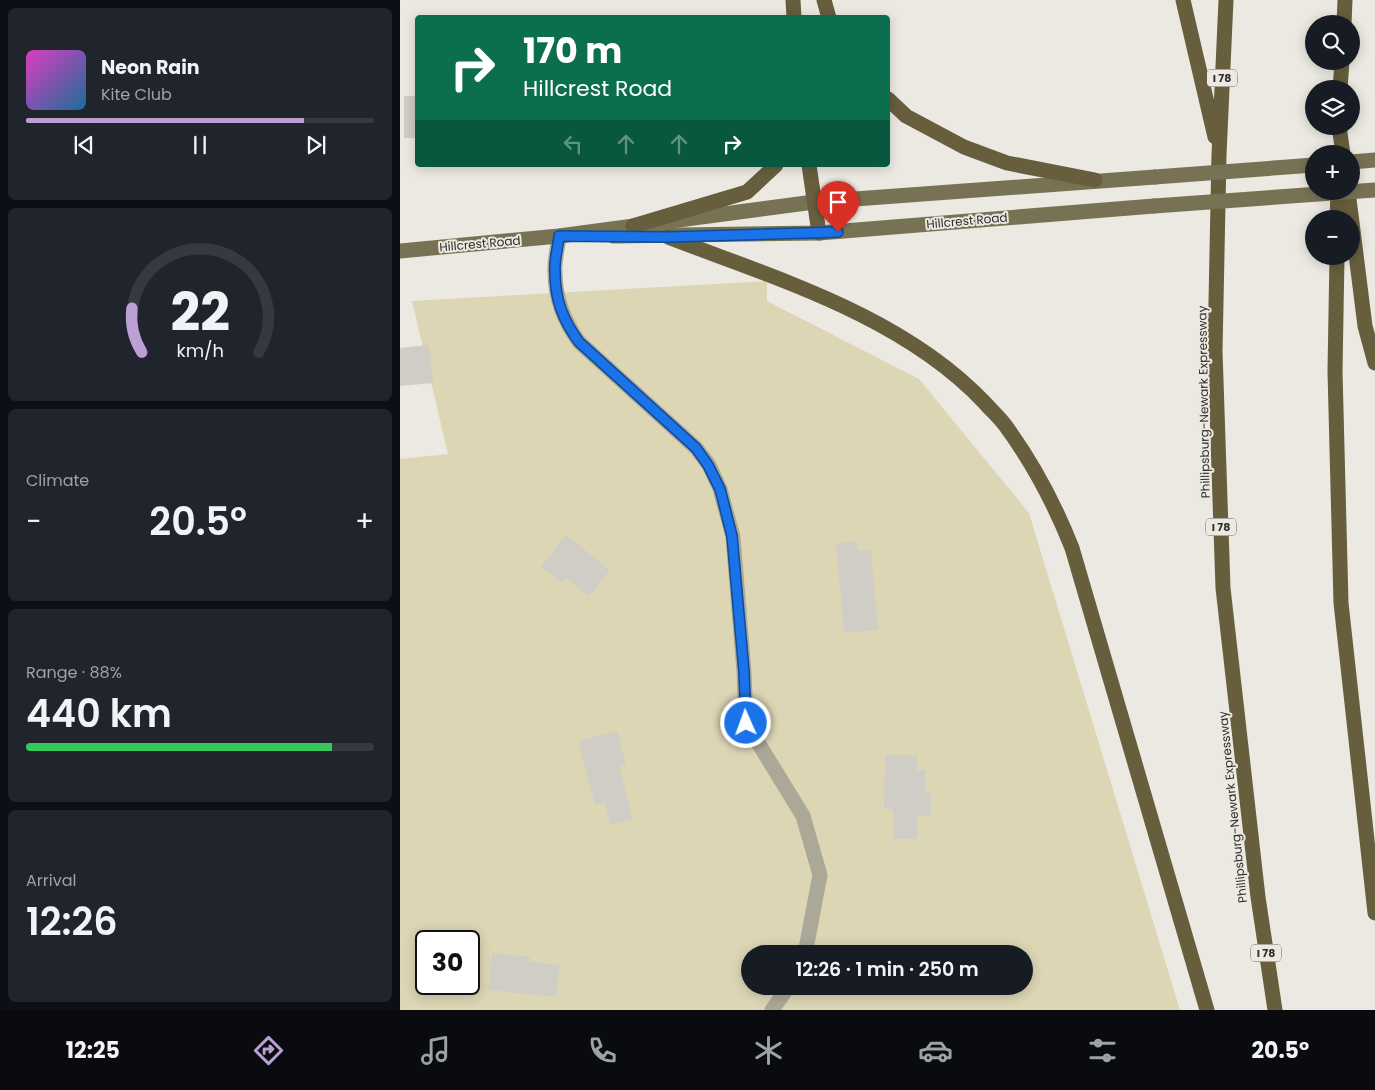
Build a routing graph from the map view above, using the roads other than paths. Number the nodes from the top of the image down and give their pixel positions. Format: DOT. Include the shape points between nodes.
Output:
graph roads {
  1 [pos="793,0"];
  2 [pos="824,0"];
  3 [pos="1183,0"];
  4 [pos="1226,0"];
  5 [pos="1345,0"];
  6 [pos="794,15"];
  7 [pos="828,15"];
  8 [pos="1344,15"];
  9 [pos="890,101"];
  10 [pos="1219,155"];
  11 [pos="1375,160"];
  12 [pos="1360,161"];
  13 [pos="1305,166"];
  14 [pos="774,167"];
  15 [pos="809,167"];
  16 [pos="1095,180"];
  17 [pos="1375,190"];
  18 [pos="1349,200"];
  19 [pos="814,202"];
  20 [pos="632,226"];
  21 [pos="818,233"];
  22 [pos="559,236"];
  23 [pos="668,237"];
  24 [pos="400,251"];
  25 [pos="1337,265"];
  26 [pos="1375,362"];
  27 [pos="1375,913"];
  28 [pos="807,945"];
  29 [pos="783,995"];
  30 [pos="772,1010"];
  31 [pos="1207,1010"];
  32 [pos="1275,1010"];
  1 -- 6 [label="highway"];
  2 -- 7 [label="highway"];
  3 -- 10 [label="highway"];
  4 -- 10 [label="highway, Phillipsburg-Newark Expressway / I 78"];
  5 -- 8 [label="highway"];
  9 -- 16 [label="highway" via="906,116 964,147 1007,162"];
  10 -- 32 [label="highway, Phillipsburg-Newark Expressway / I 78" via="1216,351 1223,588 1258,897"];
  11 -- 12 [label="main road"];
  13 -- 16 [label="main road, Hillcrest Road, bridge"];
  14 -- 20 [label="highway" via="747,192"];
  15 -- 19 [label="highway"];
  16 -- 19 [label="main road, Hillcrest Road"];
  17 -- 21 [label="main road, Hillcrest Road, bridge"];
  18 -- 26 [label="highway" via="1365,326"];
  19 -- 20 [label="main road, Hillcrest Road"];
  19 -- 21 [label="highway"];
  20 -- 22 [label="main road, Hillcrest Road"];
  21 -- 23 [label="main road, Hillcrest Road"];
  22 -- 23 [label="main road, Hillcrest Road"];
  22 -- 24 [label="main road, Hillcrest Road"];
  22 -- 28 [label="street" via="555,272 560,310 566,325 579,342 696,448 720,489 732,536 746,723 804,816 820,875"];
  23 -- 31 [label="highway" via="832,300 890,330 934,358 968,386 1004,424 1037,474 1072,548"];
  25 -- 27 [label="highway" via="1335,371 1341,603"];
  29 -- 30 [label="street"];
}
